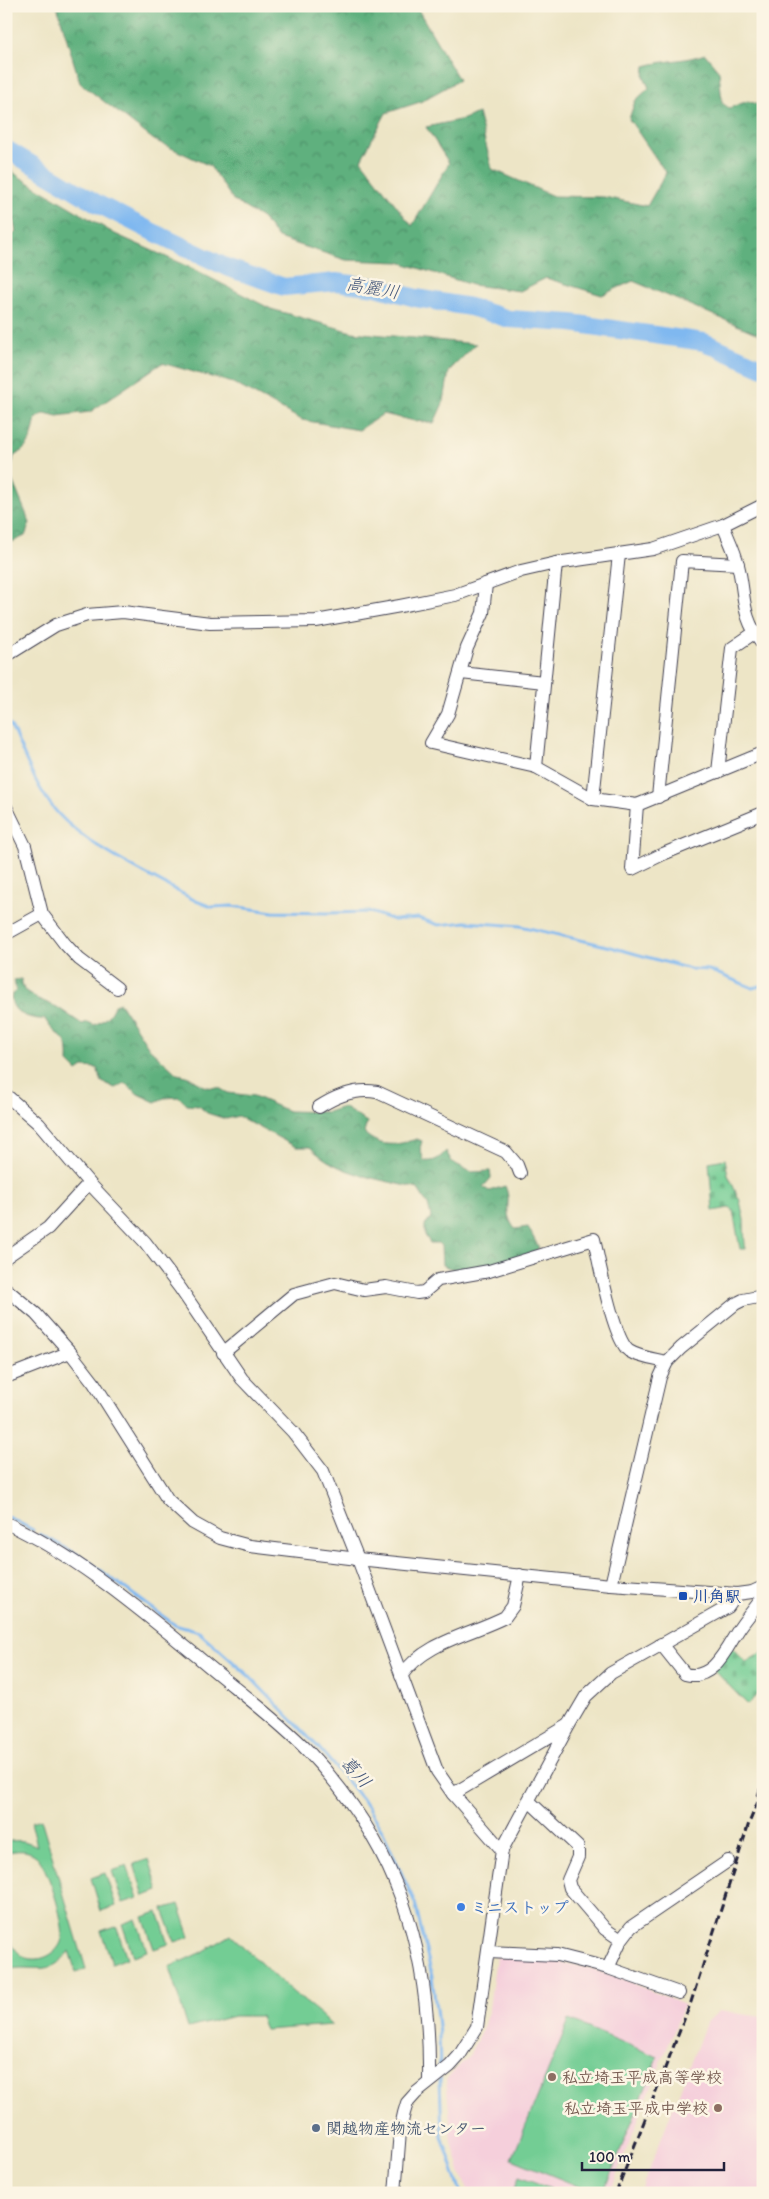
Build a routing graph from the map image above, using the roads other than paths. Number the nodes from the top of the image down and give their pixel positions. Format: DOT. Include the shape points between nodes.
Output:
graph roads {
  1 [pos="763,505"];
  2 [pos="723,525"];
  3 [pos="619,554"];
  4 [pos="556,563"];
  5 [pos="738,564"];
  6 [pos="486,584"];
  7 [pos="754,633"];
  8 [pos="763,644"];
  9 [pos="6,656"];
  10 [pos="461,673"];
  11 [pos="544,682"];
  12 [pos="763,753"];
  13 [pos="536,767"];
  14 [pos="718,772"];
  15 [pos="658,797"];
  16 [pos="593,799"];
  17 [pos="637,805"];
  18 [pos="8,811"];
  19 [pos="763,813"];
  20 [pos="42,914"];
  21 [pos="6,934"];
  22 [pos="117,988"];
  23 [pos="6,1095"];
  24 [pos="319,1107"];
  25 [pos="520,1173"];
  26 [pos="89,1183"];
  27 [pos="6,1256"];
  28 [pos="6,1289"];
  29 [pos="763,1296"];
  30 [pos="70,1352"];
  31 [pos="223,1353"];
  32 [pos="667,1362"];
  33 [pos="6,1377"];
  34 [pos="6,1523"];
  35 [pos="358,1559"];
  36 [pos="520,1575"];
  37 [pos="611,1585"];
  38 [pos="763,1587"];
  39 [pos="737,1594"];
  40 [pos="763,1597"];
  41 [pos="661,1644"];
  42 [pos="401,1676"];
  43 [pos="569,1725"];
  44 [pos="453,1794"];
  45 [pos="529,1801"];
  46 [pos="502,1850"];
  47 [pos="728,1861"];
  48 [pos="621,1940"];
  49 [pos="488,1952"];
  50 [pos="608,1968"];
  51 [pos="680,1993"];
  52 [pos="435,2077"];
  53 [pos="395,2193"];
  1 -- 2 [label="street"];
  2 -- 3 [label="street" via="653,549"];
  2 -- 5 [label="street"];
  3 -- 4 [label="street"];
  3 -- 16 [label="street"];
  4 -- 6 [label="street"];
  4 -- 11 [label="street"];
  5 -- 7 [label="street" via="743,605"];
  5 -- 15 [label="street" via="682,561"];
  6 -- 9 [label="street" via="455,595 316,621 210,623 123,612 87,615 56,624"];
  6 -- 10 [label="street" via="483,613 467,648"];
  7 -- 8 [label="street"];
  7 -- 14 [label="street" via="732,648"];
  10 -- 11 [label="street"];
  10 -- 13 [label="street" via="448,714 431,743"];
  11 -- 13 [label="street"];
  12 -- 14 [label="street"];
  13 -- 16 [label="street"];
  14 -- 15 [label="street"];
  15 -- 17 [label="street"];
  16 -- 17 [label="street"];
  17 -- 19 [label="street" via="632,869"];
  18 -- 20 [label="street" via="25,846"];
  20 -- 21 [label="street"];
  20 -- 22 [label="street" via="79,959"];
  23 -- 26 [label="street" via="39,1124"];
  24 -- 25 [label="street" via="333,1098 364,1090 377,1092 506,1152"];
  26 -- 27 [label="street" via="48,1228"];
  26 -- 31 [label="street" via="145,1242"];
  28 -- 30 [label="street" via="36,1314"];
  29 -- 32 [label="street" via="734,1304"];
  30 -- 33 [label="street"];
  30 -- 35 [label="street" via="94,1383 168,1500 193,1523 220,1538 250,1546"];
  31 -- 32 [label="street" via="294,1294 335,1283 364,1290 386,1288 424,1292 438,1280 489,1271 594,1239 614,1321 627,1349"];
  31 -- 35 [label="street" via="323,1471"];
  32 -- 37 [label="street" via="660,1377"];
  34 -- 52 [label="street" via="70,1560 137,1607 277,1723 319,1764 354,1807 374,1838 407,1910 417,1945"];
  35 -- 36 [label="street"];
  35 -- 42 [label="street"];
  36 -- 37 [label="street"];
  36 -- 42 [label="street" via="513,1606 505,1617 424,1652"];
  37 -- 39 [label="street"];
  38 -- 39 [label="street"];
  39 -- 41 [label="street" via="728,1606"];
  40 -- 41 [label="street" via="741,1625 721,1660 709,1669 685,1674"];
  41 -- 43 [label="street" via="611,1673 586,1696"];
  42 -- 44 [label="street" via="437,1772"];
  43 -- 44 [label="street"];
  43 -- 45 [label="street"];
  44 -- 46 [label="street"];
  45 -- 46 [label="street"];
  45 -- 48 [label="street" via="578,1847 578,1857 568,1880 570,1888 605,1929"];
  46 -- 49 [label="street"];
  47 -- 48 [label="street" via="638,1922"];
  48 -- 50 [label="street"];
  49 -- 50 [label="street" via="557,1955"];
  49 -- 52 [label="street" via="477,2027 459,2056"];
  50 -- 51 [label="street"];
  52 -- 53 [label="street" via="408,2103 404,2113"];
}
